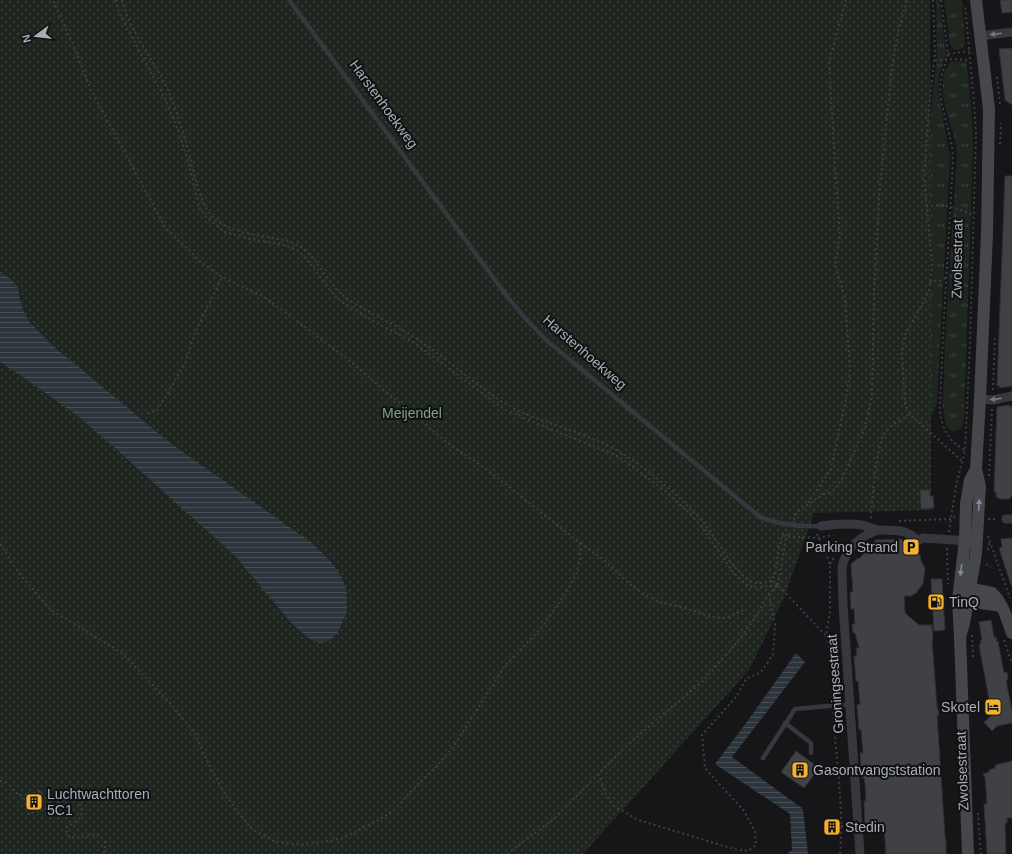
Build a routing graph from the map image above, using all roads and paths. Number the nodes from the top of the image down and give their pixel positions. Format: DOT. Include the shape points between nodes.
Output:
graph roads {
  1 [pos="54,0"];
  2 [pos="116,0"];
  3 [pos="122,0"];
  4 [pos="289,0"];
  5 [pos="846,0"];
  6 [pos="907,0"];
  7 [pos="933,0"];
  8 [pos="941,0"];
  9 [pos="964,0"];
  10 [pos="976,0"];
  11 [pos="1012,32"];
  12 [pos="980,36"];
  13 [pos="969,51"];
  14 [pos="948,54"];
  15 [pos="934,60"];
  16 [pos="947,60"];
  17 [pos="970,61"];
  18 [pos="926,206"];
  19 [pos="951,207"];
  20 [pos="973,215"];
  21 [pos="222,277"];
  22 [pos="947,277"];
  23 [pos="930,284"];
  24 [pos="1012,396"];
  25 [pos="980,399"];
  26 [pos="147,412"];
  27 [pos="910,414"];
  28 [pos="964,450"];
  29 [pos="963,461"];
  30 [pos="806,505"];
  31 [pos="895,521"];
  32 [pos="871,522"];
  33 [pos="791,526"];
  34 [pos="778,530"];
  35 [pos="819,530"];
  36 [pos="879,530"];
  37 [pos="784,531"];
  38 [pos="834,535"];
  39 [pos="786,537"];
  40 [pos="818,538"];
  41 [pos="990,539"];
  42 [pos="976,541"];
  43 [pos="580,543"];
  44 [pos="0,544"];
  45 [pos="988,552"];
  46 [pos="987,558"];
  47 [pos="986,564"];
  48 [pos="991,567"];
  49 [pos="985,570"];
  50 [pos="771,581"];
  51 [pos="778,585"];
  52 [pos="964,587"];
  53 [pos="769,594"];
  54 [pos="963,601"];
  55 [pos="1007,605"];
  56 [pos="746,609"];
  57 [pos="972,629"];
  58 [pos="1009,631"];
  59 [pos="826,636"];
  60 [pos="973,660"];
  61 [pos="1012,664"];
  62 [pos="850,704"];
  63 [pos="832,706"];
  64 [pos="786,723"];
  65 [pos="811,753"];
  66 [pos="763,758"];
  67 [pos="598,774"];
  68 [pos="0,780"];
  69 [pos="29,794"];
  70 [pos="978,808"];
  71 [pos="40,810"];
  72 [pos="104,854"];
  73 [pos="507,854"];
  74 [pos="840,854"];
  75 [pos="860,854"];
  76 [pos="968,854"];
  77 [pos="981,854"];
  1 -- 21 [label="path" via="91,90 165,227 202,264"];
  2 -- 51 [label="path" via="118,10 165,99 188,161 200,210 211,223 237,236 285,245 297,250 342,302 413,342 506,410 613,454 654,482 696,520 732,571 746,585 757,588"];
  3 -- 50 [label="path" via="132,25 167,89 184,135 203,203 218,222 233,229 297,244 346,299 418,339 511,407 620,452 670,490 703,522 740,572 749,580 757,583"];
  4 -- 33 [label="lane, Harstenhoekweg" via="509,299 546,340 753,512 768,520"];
  5 -- 30 [label="path" via="829,62 840,234 835,264 845,298 850,370 831,469"];
  6 -- 30 [label="path" via="892,67 880,185 872,396 860,440 841,481 834,490"];
  7 -- 15 [label="path" via="936,42"];
  8 -- 14 [label="path"];
  9 -- 13 [label="path, Zwolsestraat"];
  10 -- 12 [label="main road, Zwolsestraat"];
  11 -- 12 [label="street, one-way"];
  12 -- 25 [label="main road, Zwolsestraat" via="989,109"];
  13 -- 14 [label="path"];
  13 -- 17 [label="path, Zwolsestraat"];
  14 -- 16 [label="path"];
  15 -- 16 [label="path"];
  15 -- 18 [label="path" via="924,177"];
  16 -- 17 [label="path"];
  16 -- 19 [label="path" via="940,89 952,146"];
  17 -- 20 [label="path, Zwolsestraat" via="976,135"];
  18 -- 19 [label="path"];
  18 -- 23 [label="path" via="932,264"];
  19 -- 20 [label="path"];
  19 -- 22 [label="path"];
  20 -- 28 [label="path, Zwolsestraat"];
  21 -- 26 [label="path" via="195,334 185,363 157,410"];
  21 -- 43 [label="path" via="264,297 283,310 450,444 485,468"];
  22 -- 23 [label="path"];
  22 -- 28 [label="path" via="941,419 948,437"];
  23 -- 27 [label="path" via="924,301 905,335 902,352 906,404"];
  24 -- 25 [label="street, one-way" via="993,400"];
  25 -- 42 [label="main road, Zwolsestraat" via="976,469 970,480 966,504"];
  27 -- 29 [label="path"];
  27 -- 32 [label="path" via="890,427 880,445"];
  28 -- 29 [label="path, Zwolsestraat"];
  29 -- 31 [label="path, Zwolsestraat" via="951,519"];
  30 -- 33 [label="path" via="797,512"];
  33 -- 35 [label="lane, Harstenhoekweg"];
  33 -- 39 [label="path"];
  34 -- 37 [label="path"];
  35 -- 36 [label="street, Harstenhoekweg" via="844,523"];
  35 -- 40 [label="path"];
  36 -- 42 [label="street, Harstenhoekweg" via="903,532 914,536 917,541 924,538"];
  36 -- 62 [label="street, Groningsestraat" via="867,534 853,546 842,567"];
  38 -- 40 [label="path"];
  39 -- 40 [label="path"];
  39 -- 50 [label="path" via="783,536 779,547 775,574"];
  39 -- 51 [label="path"];
  40 -- 59 [label="path" via="830,565 830,611"];
  41 -- 42 [label="path" via="987,533"];
  41 -- 45 [label="path"];
  41 -- 55 [label="path"];
  42 -- 52 [label="main road, Zwolsestraat"];
  43 -- 44 [label="path" via="580,560 564,594 543,626 504,668 454,746 437,766 393,811 375,822 341,839 303,845 276,842 252,829 225,794 195,734 170,703 122,653 51,610 19,573"];
  43 -- 56 [label="path" via="642,593 659,602 712,617 725,618"];
  46 -- 47 [label="path"];
  47 -- 48 [label="path"];
  47 -- 49 [label="path"];
  50 -- 51 [label="path"];
  51 -- 53 [label="path"];
  51 -- 59 [label="path"];
  52 -- 54 [label="main road, Zwolsestraat"];
  52 -- 55 [label="main road" via="992,594"];
  53 -- 67 [label="path" via="753,621 703,681 655,720"];
  53 -- 67 [label="path" via="775,625 773,655 760,673 746,679 737,696 702,734 705,768 744,811 755,831 756,845 748,851 734,849 638,820 613,805"];
  54 -- 55 [label="main road"];
  54 -- 76 [label="main road, Zwolsestraat" via="960,637"];
  55 -- 58 [label="main road"];
  57 -- 60 [label="path"];
  58 -- 61 [label="path"];
  59 -- 63 [label="path" via="833,663"];
  62 -- 63 [label="lane"];
  62 -- 75 [label="street, Groningsestraat"];
  63 -- 64 [label="lane" via="795,709"];
  63 -- 74 [label="path"];
  64 -- 65 [label="lane" via="811,742"];
  64 -- 66 [label="lane"];
  67 -- 73 [label="path" via="555,818"];
  68 -- 69 [label="path" via="9,784 19,795"];
  69 -- 71 [label="path" via="40,791 43,804 38,806"];
  69 -- 71 [label="path" via="30,798 24,799 28,814"];
  70 -- 77 [label="path, Zwolsestraat"];
  71 -- 72 [label="path" via="68,798 75,798 81,806 81,813 78,820 66,828 67,835 74,838 100,836 105,842"];
}
